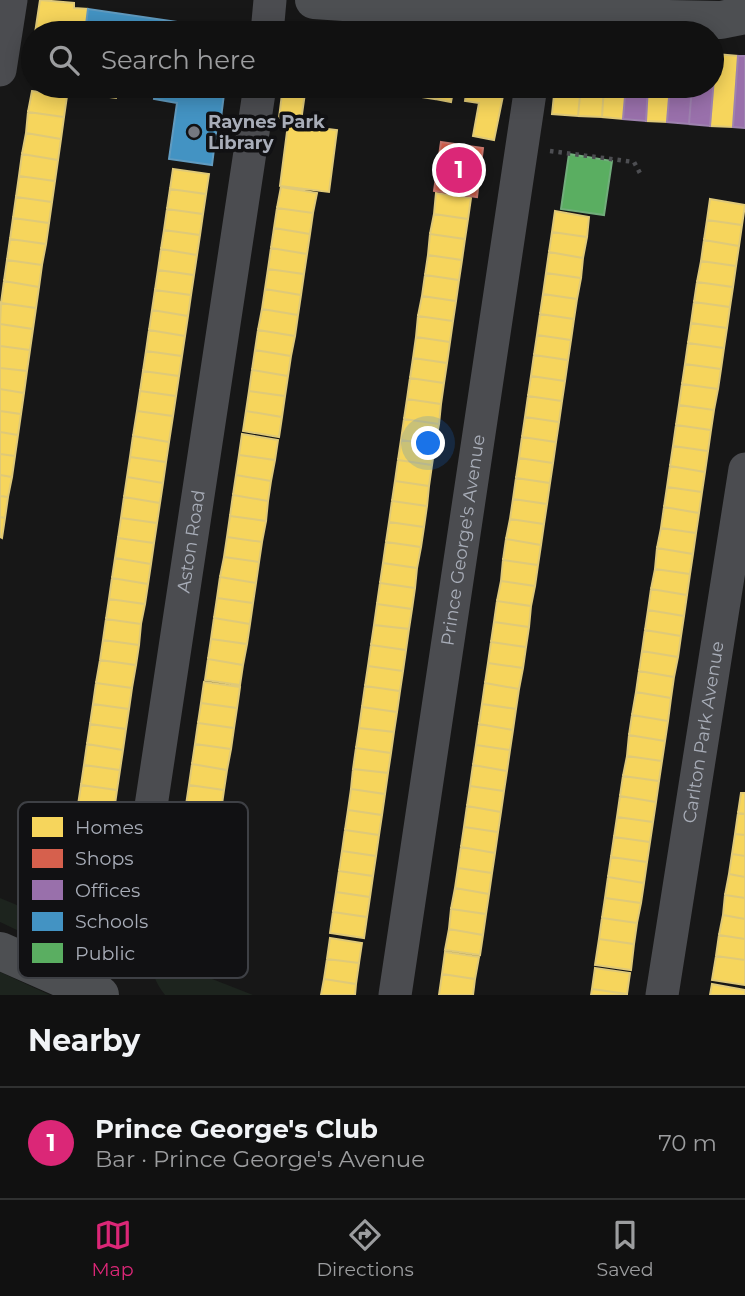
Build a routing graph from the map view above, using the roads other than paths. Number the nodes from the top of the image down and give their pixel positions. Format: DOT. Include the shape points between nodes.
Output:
graph roads {
  1 [pos="11,0"];
  2 [pos="270,0"];
  3 [pos="314,0"];
  4 [pos="611,8"];
  5 [pos="745,15"];
  6 [pos="526,16"];
  7 [pos="269,21"];
  8 [pos="0,70"];
  9 [pos="258,98"];
  10 [pos="529,98"];
  11 [pos="745,469"];
  12 [pos="152,802"];
  13 [pos="0,951"];
  14 [pos="18,957"];
  15 [pos="75,978"];
  16 [pos="111,991"];
  17 [pos="395,995"];
  18 [pos="662,995"];
  1 -- 8 [label="street"];
  2 -- 7 [label="street"];
  3 -- 6 [label="main road"];
  4 -- 5 [label="main road" via="721,20"];
  4 -- 6 [label="main road"];
  9 -- 12 [label="street, Aston Road"];
  10 -- 17 [label="street, Prince George's Avenue"];
  11 -- 18 [label="street, Carlton Park Avenue"];
  13 -- 14 [label="main road"];
  15 -- 16 [label="main road"];
}
